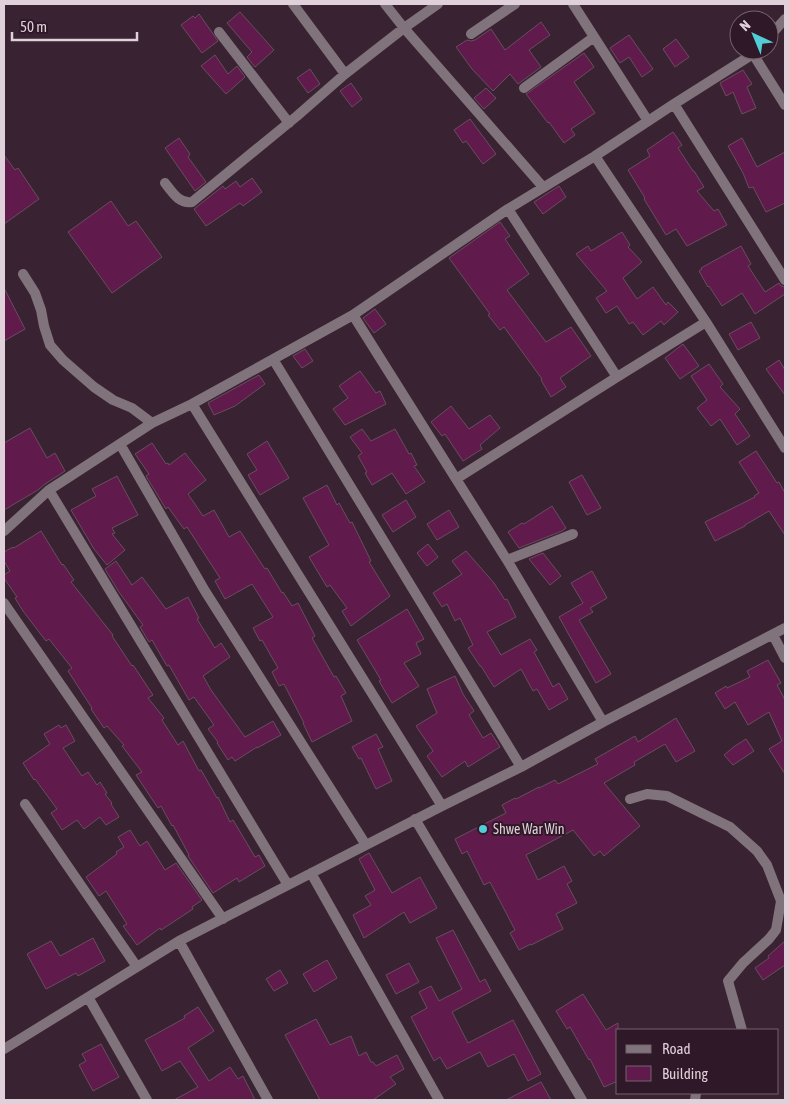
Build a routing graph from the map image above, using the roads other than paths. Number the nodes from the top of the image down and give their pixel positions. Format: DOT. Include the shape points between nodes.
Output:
graph roads {
  1 [pos="293,4"];
  2 [pos="385,4"];
  3 [pos="438,4"];
  4 [pos="515,4"];
  5 [pos="573,4"];
  6 [pos="404,28"];
  7 [pos="219,32"];
  8 [pos="471,34"];
  9 [pos="594,37"];
  10 [pos="743,60"];
  11 [pos="760,60"];
  12 [pos="345,74"];
  13 [pos="524,88"];
  14 [pos="674,104"];
  15 [pos="785,105"];
  16 [pos="648,121"];
  17 [pos="289,123"];
  18 [pos="595,156"];
  19 [pos="165,184"];
  20 [pos="543,187"];
  21 [pos="508,209"];
  22 [pos="23,274"];
  23 [pos="785,280"];
  24 [pos="353,315"];
  25 [pos="706,322"];
  26 [pos="272,359"];
  27 [pos="617,377"];
  28 [pos="192,404"];
  29 [pos="152,423"];
  30 [pos="120,444"];
  31 [pos="785,448"];
  32 [pos="456,479"];
  33 [pos="50,490"];
  34 [pos="4,531"];
  35 [pos="573,534"];
  36 [pos="507,560"];
  37 [pos="4,603"];
  38 [pos="785,628"];
  39 [pos="773,635"];
  40 [pos="785,658"];
  41 [pos="603,722"];
  42 [pos="521,767"];
  43 [pos="630,800"];
  44 [pos="25,804"];
  45 [pos="442,806"];
  46 [pos="415,820"];
  47 [pos="366,845"];
  48 [pos="311,873"];
  49 [pos="288,885"];
  50 [pos="222,919"];
  51 [pos="179,942"];
  52 [pos="137,967"];
  53 [pos="88,997"];
  54 [pos="742,1029"];
  55 [pos="4,1049"];
  56 [pos="147,1100"];
  57 [pos="268,1100"];
  58 [pos="439,1100"];
  59 [pos="582,1100"];
  1 -- 12 [label="street"];
  2 -- 6 [label="street"];
  3 -- 6 [label="street"];
  4 -- 8 [label="street"];
  5 -- 9 [label="street"];
  6 -- 12 [label="street"];
  6 -- 20 [label="street"];
  7 -- 17 [label="street"];
  9 -- 13 [label="street"];
  9 -- 16 [label="street"];
  10 -- 14 [label="street"];
  11 -- 15 [label="street"];
  12 -- 17 [label="street"];
  14 -- 16 [label="street"];
  14 -- 23 [label="street"];
  16 -- 18 [label="street"];
  17 -- 19 [label="street" via="192,202 180,201"];
  18 -- 20 [label="street"];
  18 -- 25 [label="street"];
  20 -- 21 [label="street"];
  21 -- 24 [label="street"];
  21 -- 27 [label="street"];
  22 -- 29 [label="street" via="35,292 50,345 62,360 94,387"];
  24 -- 26 [label="street"];
  24 -- 32 [label="street"];
  25 -- 27 [label="street"];
  25 -- 31 [label="street"];
  26 -- 28 [label="street"];
  26 -- 42 [label="street"];
  27 -- 32 [label="street"];
  28 -- 29 [label="street"];
  28 -- 45 [label="street"];
  29 -- 30 [label="street"];
  30 -- 33 [label="street"];
  30 -- 47 [label="street" via="206,591"];
  32 -- 36 [label="street"];
  33 -- 34 [label="street"];
  33 -- 49 [label="street"];
  35 -- 36 [label="street"];
  36 -- 41 [label="street"];
  37 -- 50 [label="street"];
  38 -- 39 [label="street"];
  39 -- 40 [label="street"];
  39 -- 41 [label="street"];
  41 -- 42 [label="street"];
  42 -- 45 [label="street"];
  43 -- 54 [label="street" via="647,794 667,796 730,827 757,851 767,865 781,901 776,930 728,981"];
  44 -- 52 [label="street"];
  45 -- 46 [label="street"];
  46 -- 47 [label="street"];
  46 -- 59 [label="street"];
  47 -- 48 [label="street"];
  48 -- 49 [label="street"];
  48 -- 58 [label="street"];
  49 -- 50 [label="street"];
  50 -- 51 [label="street"];
  51 -- 52 [label="street"];
  51 -- 57 [label="street"];
  52 -- 53 [label="street"];
  53 -- 55 [label="street"];
  53 -- 56 [label="street"];
}
